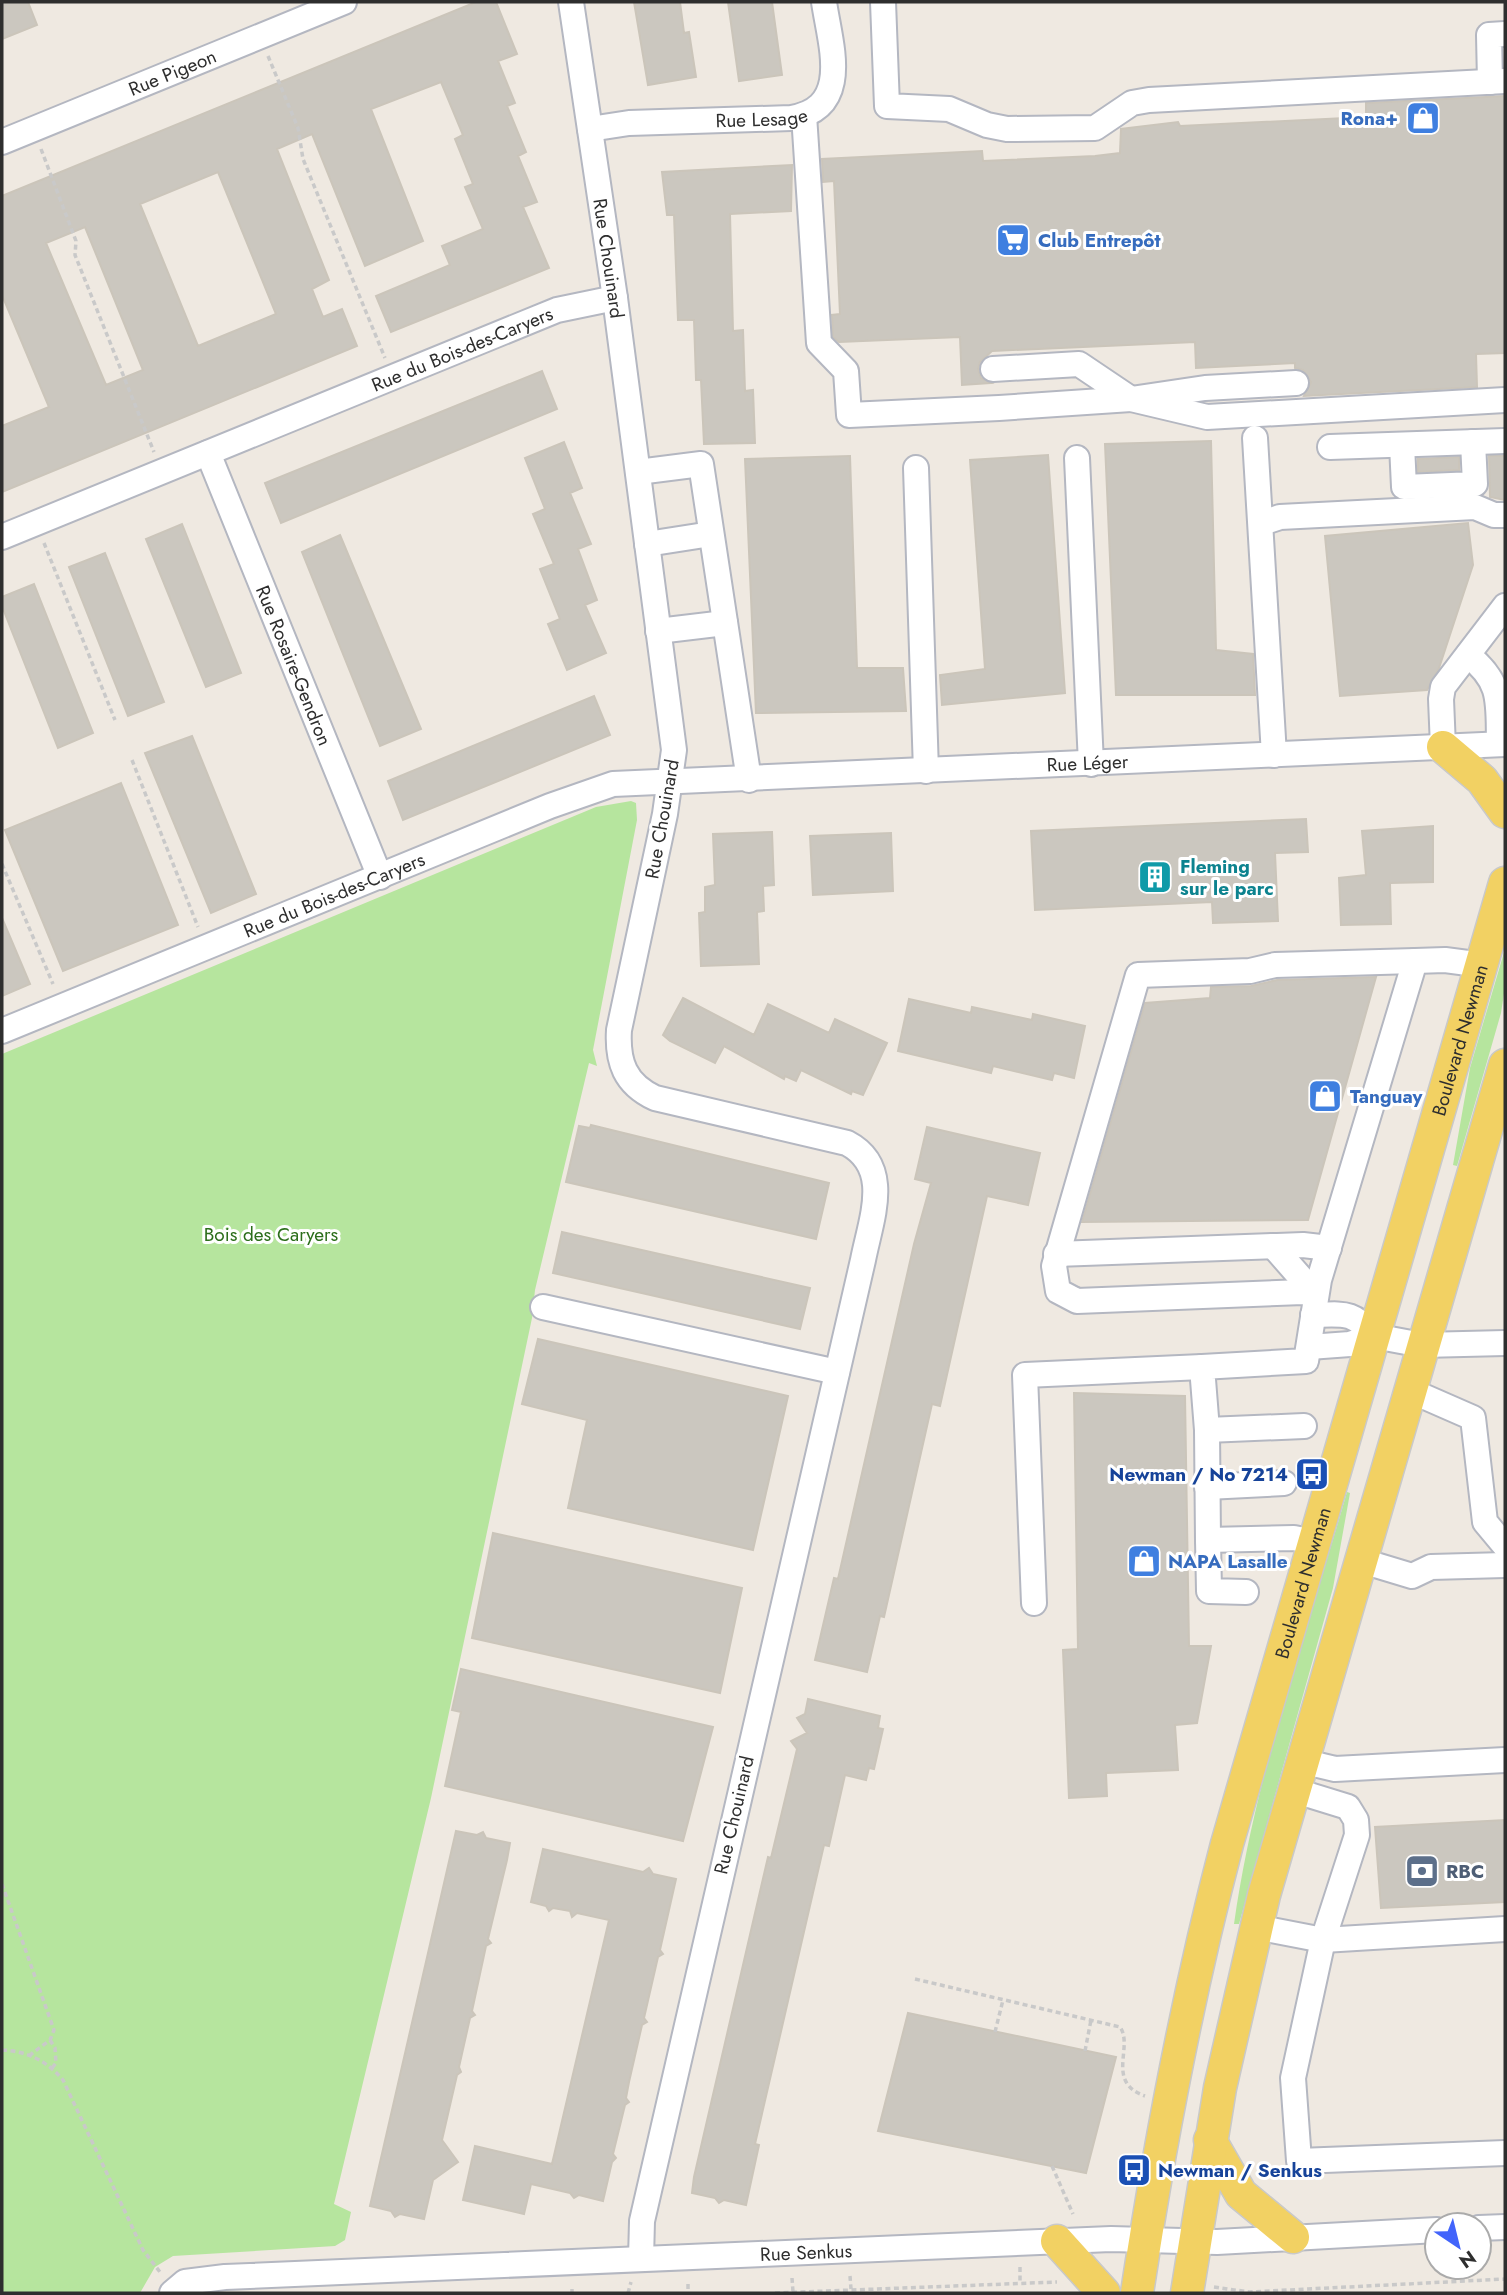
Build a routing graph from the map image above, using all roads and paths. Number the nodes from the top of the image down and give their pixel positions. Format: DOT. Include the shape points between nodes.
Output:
graph roads {
  1 [pos="344,2"];
  2 [pos="571,2"];
  3 [pos="824,2"];
  4 [pos="883,2"];
  5 [pos="1505,34"];
  6 [pos="267,54"];
  7 [pos="1498,81"];
  8 [pos="804,115"];
  9 [pos="590,129"];
  10 [pos="2,142"];
  11 [pos="40,147"];
  12 [pos="615,298"];
  13 [pos="385,359"];
  14 [pos="993,369"];
  15 [pos="1296,383"];
  16 [pos="1131,398"];
  17 [pos="1505,400"];
  18 [pos="1255,438"];
  19 [pos="1505,441"];
  20 [pos="1473,442"];
  21 [pos="1402,445"];
  22 [pos="1331,447"];
  23 [pos="154,453"];
  24 [pos="208,453"];
  25 [pos="1077,458"];
  26 [pos="916,468"];
  27 [pos="638,472"];
  28 [pos="1505,515"];
  29 [pos="1262,523"];
  30 [pos="711,534"];
  31 [pos="2,537"];
  32 [pos="43,542"];
  33 [pos="647,544"];
  34 [pos="1505,606"];
  35 [pos="724,622"];
  36 [pos="658,631"];
  37 [pos="1468,655"];
  38 [pos="115,720"];
  39 [pos="1502,744"];
  40 [pos="1443,747"];
  41 [pos="1274,755"];
  42 [pos="132,760"];
  43 [pos="1091,764"];
  44 [pos="926,771"];
  45 [pos="749,779"];
  46 [pos="671,782"];
  47 [pos="1505,812"];
  48 [pos="2,864"];
  49 [pos="380,877"];
  50 [pos="1505,883"];
  51 [pos="198,928"];
  52 [pos="1415,961"];
  53 [pos="1483,965"];
  54 [pos="55,987"];
  55 [pos="2,1031"];
  56 [pos="1505,1065"];
  57 [pos="1501,1096"];
  58 [pos="1273,1246"];
  59 [pos="1329,1248"];
  60 [pos="1056,1254"];
  61 [pos="1315,1305"];
  62 [pos="544,1307"];
  63 [pos="1374,1336"];
  64 [pos="1505,1343"];
  65 [pos="1422,1345"];
  66 [pos="1309,1347"];
  67 [pos="1202,1367"];
  68 [pos="837,1372"];
  69 [pos="1409,1390"];
  70 [pos="1304,1426"];
  71 [pos="1208,1430"];
  72 [pos="1284,1483"];
  73 [pos="1208,1487"];
  74 [pos="1208,1540"];
  75 [pos="1314,1542"];
  76 [pos="1505,1546"];
  77 [pos="1359,1560"];
  78 [pos="1505,1564"];
  79 [pos="1246,1592"];
  80 [pos="1034,1603"];
  81 [pos="1505,1760"];
  82 [pos="1297,1776"];
  83 [pos="2,1884"];
  84 [pos="1256,1927"];
  85 [pos="1505,1929"];
  86 [pos="1323,1940"];
  87 [pos="915,1979"];
  88 [pos="1003,2000"];
  89 [pos="1091,2020"];
  90 [pos="995,2032"];
  91 [pos="50,2040"];
  92 [pos="2,2050"];
  93 [pos="1085,2051"];
  94 [pos="30,2055"];
  95 [pos="52,2068"];
  96 [pos="1147,2096"];
  97 [pos="1210,2140"];
  98 [pos="1505,2153"];
  99 [pos="1052,2166"];
  100 [pos="1073,2214"];
  101 [pos="1423,2231"];
  102 [pos="1293,2237"];
  103 [pos="1145,2239"];
  104 [pos="1057,2241"];
  105 [pos="1194,2241"];
  106 [pos="641,2259"];
  107 [pos="1020,2267"];
  108 [pos="157,2269"];
  109 [pos="850,2276"];
  110 [pos="792,2278"];
  111 [pos="1505,2279"];
  112 [pos="1020,2281"];
  113 [pos="1061,2282"];
  114 [pos="688,2284"];
  115 [pos="629,2286"];
  116 [pos="851,2289"];
  117 [pos="174,2290"];
  118 [pos="1200,2290"];
  119 [pos="793,2292"];
  120 [pos="628,2293"];
  121 [pos="688,2293"];
  122 [pos="775,2293"];
  123 [pos="1104,2293"];
  124 [pos="1137,2293"];
  1 -- 10 [label="street, Rue Pigeon"];
  2 -- 9 [label="street, Rue Chouinard"];
  3 -- 8 [label="street, Rue Lesage" via="834,80 825,101"];
  4 -- 7 [label="street" via="887,106 949,109 1007,129 1095,128 1132,103 1149,100"];
  5 -- 7 [label="street" via="1489,34"];
  6 -- 13 [label="path" via="298,128 303,159"];
  8 -- 9 [label="street, Rue Lesage"];
  8 -- 16 [label="street" via="819,343 846,371 849,415"];
  9 -- 12 [label="street, Rue Chouinard"];
  11 -- 23 [label="path" via="76,241 75,255"];
  12 -- 24 [label="street, Rue du Bois-des-Caryers" via="566,307"];
  12 -- 27 [label="street, Rue Chouinard"];
  14 -- 16 [label="street" via="1079,364"];
  15 -- 16 [label="street"];
  16 -- 17 [label="street" via="1207,417"];
  18 -- 29 [label="street"];
  19 -- 20 [label="street"];
  20 -- 21 [label="street"];
  20 -- 21 [label="street" via="1475,484 1404,488"];
  21 -- 22 [label="street"];
  24 -- 31 [label="street, Rue du Bois-des-Caryers"];
  24 -- 49 [label="street, Rue Rosaire-Gendron"];
  25 -- 43 [label="street"];
  26 -- 44 [label="street"];
  27 -- 30 [label="street" via="701,464"];
  27 -- 33 [label="street, Rue Chouinard"];
  28 -- 29 [label="street" via="1475,507 1280,517"];
  29 -- 41 [label="street"];
  30 -- 33 [label="street"];
  30 -- 35 [label="street"];
  32 -- 38 [label="path"];
  33 -- 36 [label="street, Rue Chouinard"];
  34 -- 37 [label="street"];
  35 -- 36 [label="street"];
  35 -- 45 [label="street"];
  36 -- 46 [label="street, Rue Chouinard" via="673,743"];
  37 -- 39 [label="street" via="1489,673 1495,686"];
  37 -- 40 [label="street" via="1444,687"];
  39 -- 40 [label="street, Rue Léger"];
  40 -- 41 [label="street, Rue Léger"];
  40 -- 47 [label="main road" via="1482,780"];
  41 -- 43 [label="street, Rue Léger"];
  42 -- 51 [label="path"];
  43 -- 44 [label="street, Rue Léger"];
  44 -- 45 [label="street, Rue Léger"];
  45 -- 46 [label="street, Rue Léger"];
  46 -- 49 [label="street, Rue du Bois-des-Caryers" via="624,782 598,788"];
  46 -- 68 [label="street, Rue Chouinard" via="620,1030 620,1062 632,1083 655,1098 838,1140 856,1148 869,1162 876,1191"];
  48 -- 54 [label="path"];
  49 -- 55 [label="street, Rue du Bois-des-Caryers"];
  50 -- 53 [label="main road, Boulevard Newman"];
  52 -- 53 [label="street"];
  52 -- 59 [label="street"];
  52 -- 60 [label="street" via="1138,975"];
  53 -- 63 [label="main road, Boulevard Newman"];
  56 -- 57 [label="main road"];
  57 -- 65 [label="main road"];
  58 -- 59 [label="street"];
  58 -- 60 [label="street"];
  58 -- 61 [label="street"];
  59 -- 61 [label="street"];
  60 -- 61 [label="street" via="1054,1285 1063,1296 1077,1301 1295,1293"];
  61 -- 63 [label="street" via="1358,1318"];
  61 -- 66 [label="street"];
  62 -- 68 [label="street"];
  63 -- 65 [label="street"];
  63 -- 66 [label="street" via="1350,1344"];
  63 -- 75 [label="main road, Boulevard Newman"];
  64 -- 65 [label="street"];
  65 -- 69 [label="main road"];
  66 -- 67 [label="street" via="1306,1361"];
  67 -- 71 [label="street"];
  67 -- 80 [label="street" via="1025,1375"];
  68 -- 106 [label="street, Rue Chouinard" via="642,2221"];
  69 -- 76 [label="street" via="1472,1418 1485,1522"];
  69 -- 77 [label="main road"];
  70 -- 71 [label="street"];
  71 -- 73 [label="street"];
  72 -- 73 [label="street"];
  73 -- 74 [label="street"];
  74 -- 75 [label="street" via="1294,1538"];
  74 -- 79 [label="street" via="1209,1591"];
  75 -- 103 [label="main road, Boulevard Newman" via="1195,1965"];
  77 -- 78 [label="street" via="1412,1576 1431,1567"];
  77 -- 82 [label="main road"];
  81 -- 82 [label="street" via="1335,1769"];
  82 -- 84 [label="main road"];
  82 -- 86 [label="street" via="1343,1803 1356,1820 1357,1835"];
  83 -- 91 [label="path" via="54,2030"];
  84 -- 86 [label="street"];
  84 -- 97 [label="main road"];
  85 -- 86 [label="street"];
  86 -- 98 [label="street" via="1293,2078 1299,2161"];
  87 -- 88 [label="path"];
  88 -- 89 [label="path"];
  88 -- 90 [label="path"];
  89 -- 93 [label="path"];
  89 -- 96 [label="path" via="1120,2027 1124,2075 1131,2088"];
  91 -- 94 [label="path"];
  91 -- 95 [label="path" via="55,2057"];
  92 -- 94 [label="path"];
  94 -- 95 [label="path"];
  95 -- 108 [label="path" via="77,2105 143,2250"];
  97 -- 102 [label="main road" via="1241,2194"];
  97 -- 105 [label="main road"];
  99 -- 100 [label="path"];
  101 -- 102 [label="street, Rue Senkus"];
  102 -- 105 [label="street, Rue Senkus"];
  103 -- 104 [label="street, Rue Senkus"];
  103 -- 105 [label="street, Rue Senkus"];
  103 -- 124 [label="main road, Boulevard Newman"];
  104 -- 106 [label="street, Rue Senkus"];
  104 -- 123 [label="main road"];
  105 -- 118 [label="main road"];
  106 -- 117 [label="street, Rue Senkus" via="205,2278"];
  107 -- 112 [label="path"];
  109 -- 116 [label="path"];
  110 -- 119 [label="path"];
  111 -- 118 [label="path" via="1249,2292"];
  112 -- 113 [label="path, Rue Senkus"];
  112 -- 116 [label="path, Rue Senkus"];
  114 -- 121 [label="path"];
  115 -- 120 [label="path"];
  116 -- 119 [label="path, Rue Senkus"];
  119 -- 122 [label="path, Rue Senkus"];
}
